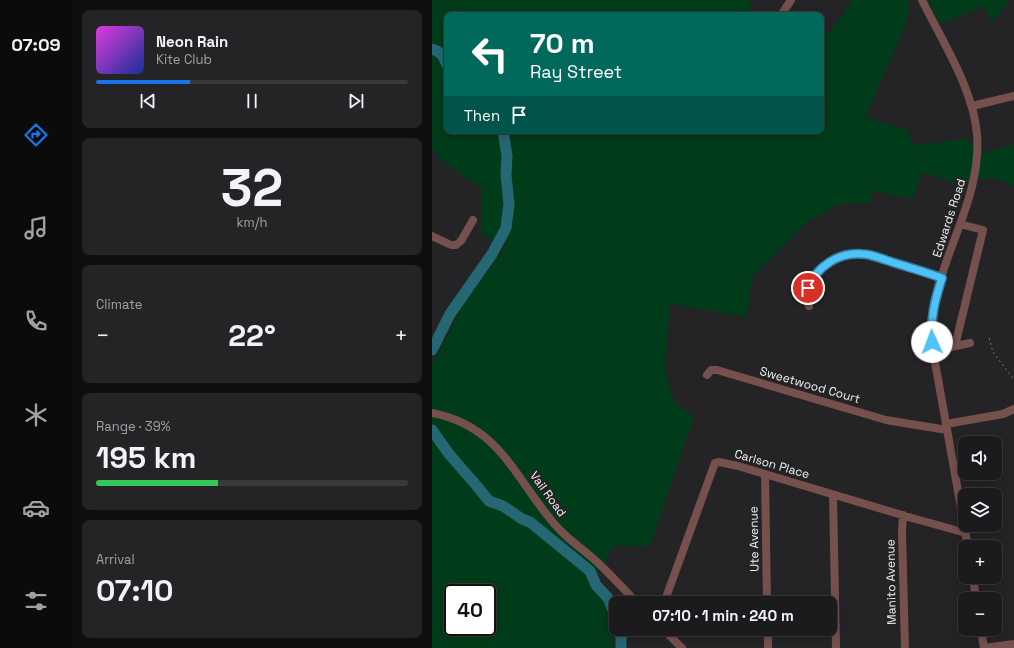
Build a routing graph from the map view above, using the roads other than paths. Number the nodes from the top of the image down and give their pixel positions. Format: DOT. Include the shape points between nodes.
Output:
graph roads {
  1 [pos="791,0"];
  2 [pos="922,0"];
  3 [pos="783,12"];
  4 [pos="1014,96"];
  5 [pos="972,106"];
  6 [pos="472,220"];
  7 [pos="960,224"];
  8 [pos="432,236"];
  9 [pos="942,278"];
  10 [pos="809,306"];
  11 [pos="970,343"];
  12 [pos="955,346"];
  13 [pos="933,351"];
  14 [pos="707,375"];
  15 [pos="1014,409"];
  16 [pos="434,413"];
  17 [pos="947,427"];
  18 [pos="765,474"];
  19 [pos="834,495"];
  20 [pos="902,515"];
  21 [pos="966,533"];
  22 [pos="967,540"];
  23 [pos="630,596"];
  24 [pos="667,596"];
  25 [pos="767,596"];
  26 [pos="670,636"];
  27 [pos="768,636"];
  28 [pos="982,636"];
  29 [pos="1014,644"];
  30 [pos="682,648"];
  31 [pos="768,648"];
  32 [pos="836,648"];
  33 [pos="905,648"];
  34 [pos="984,648"];
  1 -- 3 [label="street"];
  2 -- 5 [label="street, Edwards Road"];
  4 -- 5 [label="street"];
  5 -- 7 [label="street, Edwards Road" via="977,133 977,166"];
  6 -- 8 [label="street" via="456,246"];
  7 -- 9 [label="street, Edwards Road"];
  7 -- 12 [label="street" via="983,230"];
  9 -- 10 [label="street" via="864,254 847,255 832,261 814,277 808,288"];
  9 -- 13 [label="street, Edwards Road" via="933,310"];
  11 -- 12 [label="street"];
  12 -- 13 [label="street"];
  13 -- 17 [label="street, Edwards Road"];
  14 -- 17 [label="street, Sweetwood Court" via="712,370 717,370 886,420"];
  15 -- 17 [label="street, Sweetwood Court"];
  16 -- 23 [label="street, Vail Road" via="464,423 491,441 507,458 558,527"];
  17 -- 21 [label="street, Edwards Road"];
  18 -- 19 [label="street, Carlson Place"];
  18 -- 24 [label="street, Carlson Place" via="738,466 715,463"];
  18 -- 25 [label="street, Ute Avenue"];
  19 -- 20 [label="street, Carlson Place"];
  19 -- 32 [label="street"];
  20 -- 21 [label="street, Carlson Place"];
  20 -- 33 [label="street, Manito Avenue"];
  21 -- 22 [label="street, Edwards Road"];
  26 -- 30 [label="street"];
  27 -- 31 [label="street"];
  28 -- 34 [label="street"];
  29 -- 34 [label="street"];
}
